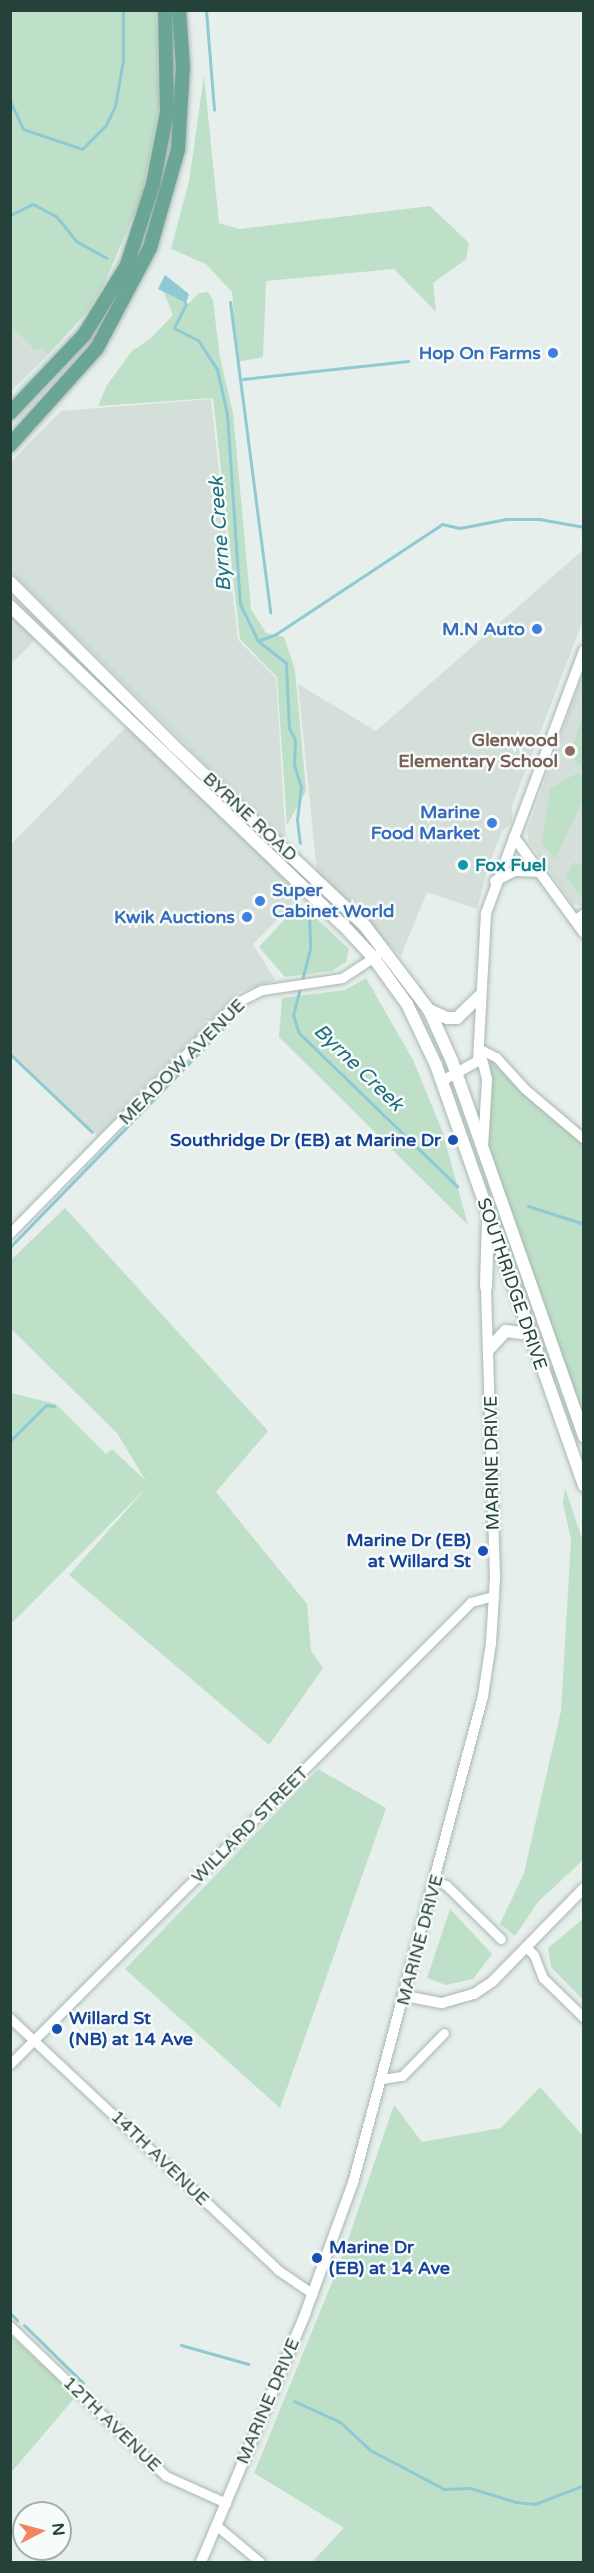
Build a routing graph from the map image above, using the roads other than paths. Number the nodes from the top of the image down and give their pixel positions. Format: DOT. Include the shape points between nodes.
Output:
graph roads {
  1 [pos="165,10"];
  2 [pos="179,10"];
  3 [pos="10,413"];
  4 [pos="10,445"];
  5 [pos="10,582"];
  6 [pos="10,606"];
  7 [pos="584,651"];
  8 [pos="514,837"];
  9 [pos="541,872"];
  10 [pos="495,881"];
  11 [pos="579,916"];
  12 [pos="584,933"];
  13 [pos="385,948"];
  14 [pos="373,957"];
  15 [pos="480,996"];
  16 [pos="429,1010"];
  17 [pos="480,1049"];
  18 [pos="457,1076"];
  19 [pos="442,1081"];
  20 [pos="584,1139"];
  21 [pos="483,1152"];
  22 [pos="489,1216"];
  23 [pos="10,1233"];
  24 [pos="486,1287"];
  25 [pos="530,1334"];
  26 [pos="489,1349"];
  27 [pos="584,1436"];
  28 [pos="584,1486"];
  29 [pos="494,1596"];
  30 [pos="436,1881"];
  31 [pos="584,1888"];
  32 [pos="501,1938"];
  33 [pos="526,1947"];
  34 [pos="405,1996"];
  35 [pos="10,2018"];
  36 [pos="584,2018"];
  37 [pos="444,2033"];
  38 [pos="35,2040"];
  39 [pos="10,2064"];
  40 [pos="382,2079"];
  41 [pos="313,2294"];
  42 [pos="10,2326"];
  43 [pos="226,2504"];
  44 [pos="217,2526"];
  45 [pos="201,2562"];
  46 [pos="260,2562"];
  1 -- 3 [label="main road" via="167,112 153,184 127,265 84,335"];
  2 -- 4 [label="main road" via="183,67 178,150 150,248 96,348"];
  5 -- 13 [label="main road, BYRNE ROAD"];
  6 -- 14 [label="main road, BYRNE ROAD"];
  7 -- 8 [label="street"];
  8 -- 9 [label="street"];
  8 -- 10 [label="street"];
  9 -- 10 [label="street" via="515,871"];
  9 -- 11 [label="street"];
  10 -- 15 [label="street" via="482,933"];
  11 -- 12 [label="street"];
  13 -- 14 [label="street, MEADOW AVENUE"];
  13 -- 16 [label="main road, BYRNE ROAD"];
  14 -- 19 [label="main road, BYRNE ROAD" via="412,1014"];
  14 -- 23 [label="street, MEADOW AVENUE" via="342,978 254,992 236,1003"];
  15 -- 16 [label="main road" via="457,1018"];
  15 -- 17 [label="street"];
  16 -- 18 [label="main road, BYRNE ROAD"];
  17 -- 18 [label="street" via="478,1061"];
  17 -- 20 [label="street" via="496,1057 525,1089"];
  17 -- 21 [label="street" via="487,1080"];
  18 -- 19 [label="street"];
  18 -- 21 [label="main road, SOUTHRIDGE DRIVE"];
  19 -- 22 [label="main road, SOUTHRIDGE DRIVE"];
  21 -- 27 [label="main road, SOUTHRIDGE DRIVE"];
  22 -- 24 [label="main road"];
  22 -- 25 [label="main road, SOUTHRIDGE DRIVE"];
  24 -- 26 [label="street, MARINE DRIVE"];
  25 -- 26 [label="main road" via="506,1331"];
  25 -- 28 [label="main road, SOUTHRIDGE DRIVE"];
  26 -- 29 [label="street, MARINE DRIVE"];
  29 -- 30 [label="street, MARINE DRIVE" via="483,1696"];
  29 -- 38 [label="street, WILLARD STREET" via="471,1602"];
  30 -- 32 [label="street"];
  30 -- 34 [label="street, MARINE DRIVE"];
  31 -- 33 [label="street"];
  33 -- 34 [label="street" via="493,1981 467,1998 435,2002"];
  33 -- 36 [label="street" via="534,1955 543,1978"];
  34 -- 40 [label="street, MARINE DRIVE"];
  35 -- 38 [label="street, 14TH AVENUE"];
  37 -- 40 [label="street" via="402,2076"];
  38 -- 39 [label="street, WILLARD STREET"];
  38 -- 41 [label="street, 14TH AVENUE" via="278,2270"];
  40 -- 41 [label="street, MARINE DRIVE" via="353,2183"];
  41 -- 43 [label="street, MARINE DRIVE"];
  42 -- 43 [label="street, 12TH AVENUE" via="166,2476"];
  43 -- 44 [label="street, MARINE DRIVE"];
  44 -- 45 [label="street, MARINE DRIVE"];
  44 -- 46 [label="street"];
}
